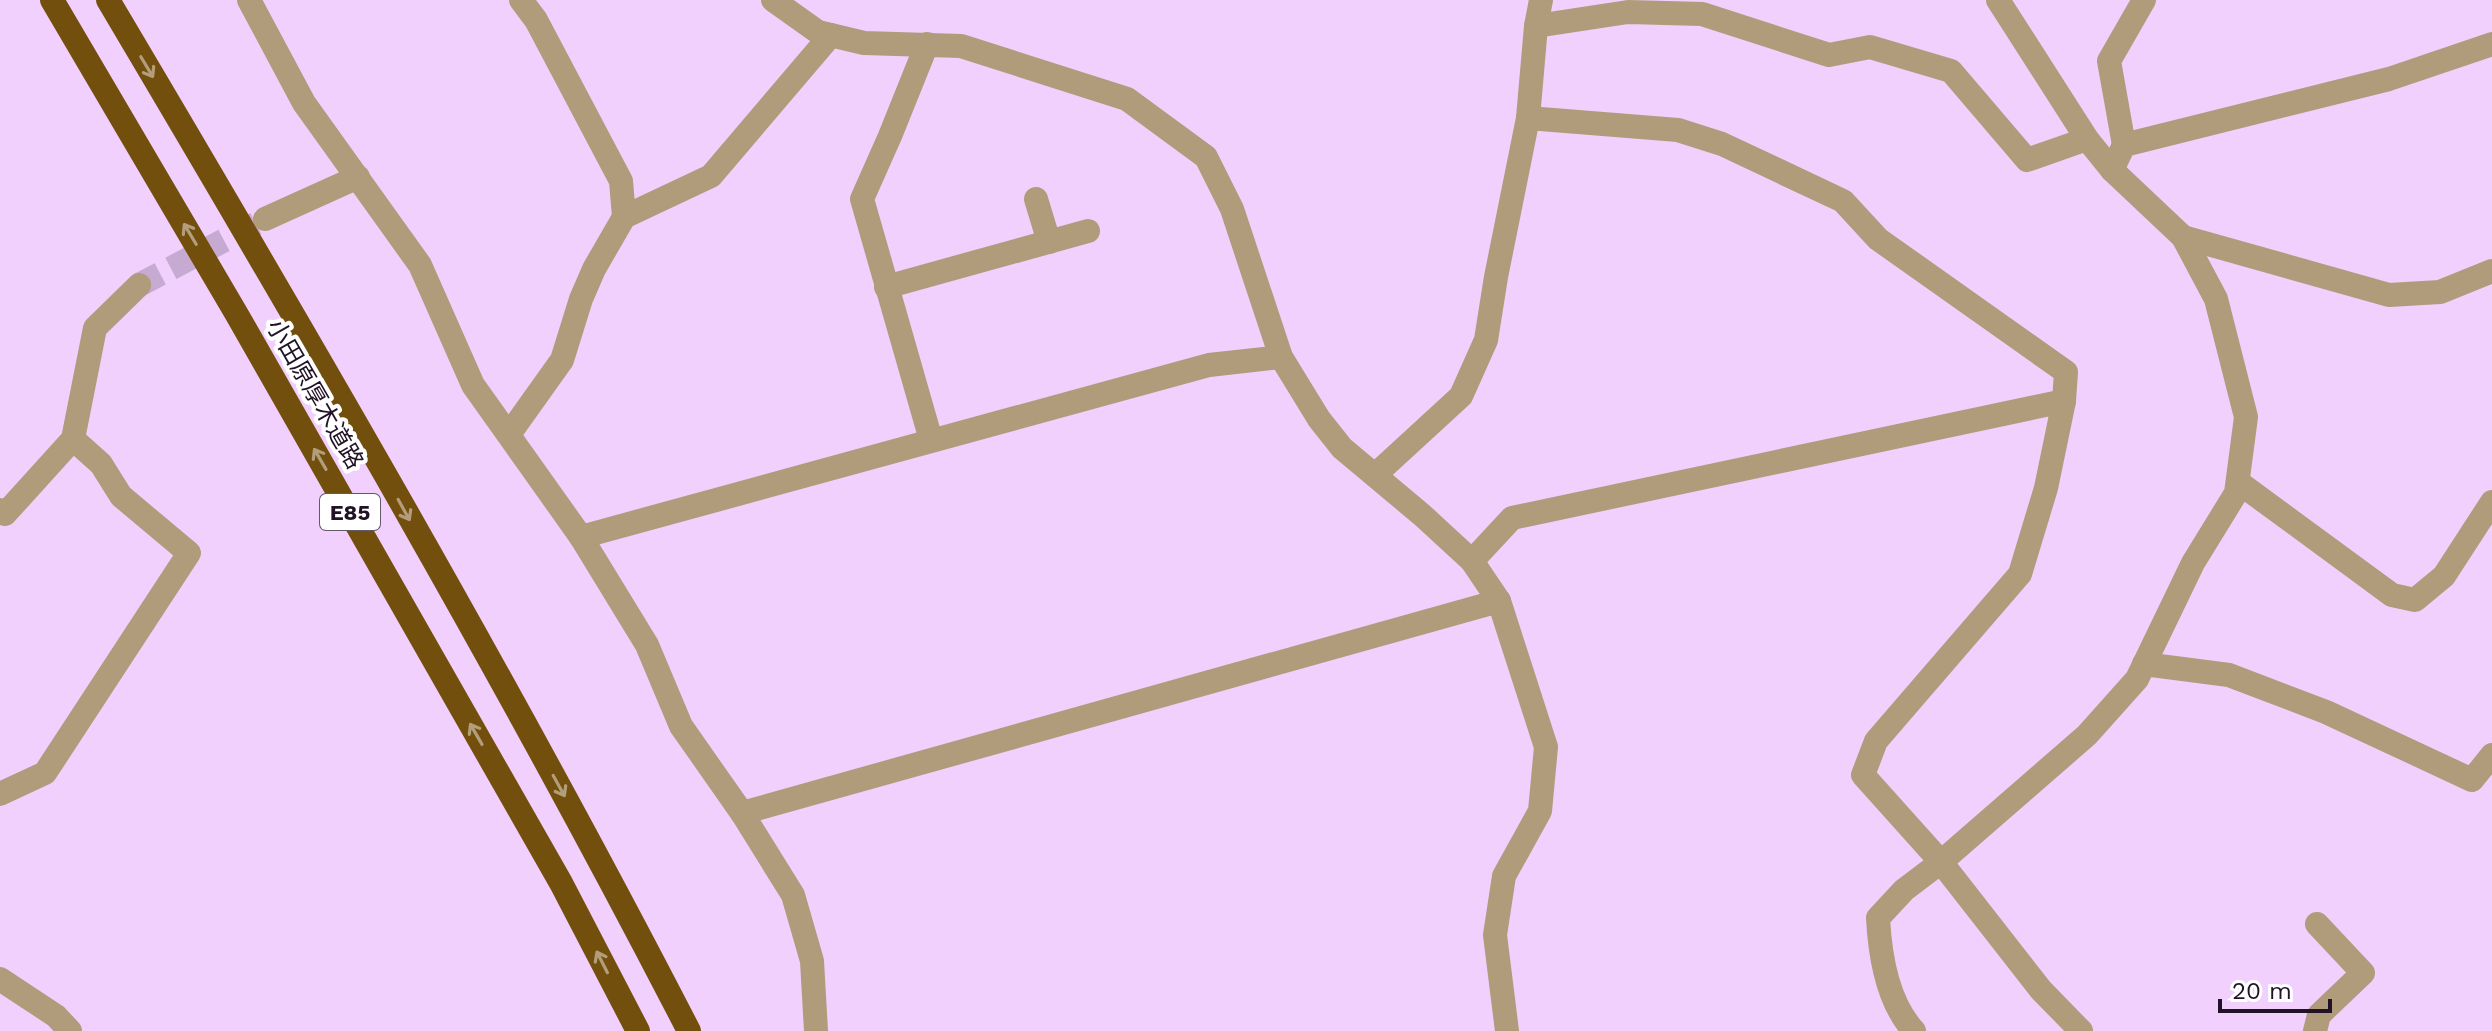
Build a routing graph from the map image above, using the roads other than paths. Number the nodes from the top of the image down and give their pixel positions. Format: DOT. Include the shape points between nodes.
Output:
graph roads {
  1 [pos="52,0"];
  2 [pos="108,0"];
  3 [pos="249,0"];
  4 [pos="521,0"];
  5 [pos="773,0"];
  6 [pos="1541,0"];
  7 [pos="1998,0"];
  8 [pos="2144,0"];
  9 [pos="1536,26"];
  10 [pos="831,35"];
  11 [pos="927,44"];
  12 [pos="2492,44"];
  13 [pos="1528,118"];
  14 [pos="2087,139"];
  15 [pos="2124,145"];
  16 [pos="2112,170"];
  17 [pos="358,177"];
  18 [pos="1036,199"];
  19 [pos="624,217"];
  20 [pos="265,219"];
  21 [pos="1088,231"];
  22 [pos="2183,237"];
  23 [pos="1049,242"];
  24 [pos="2492,271"];
  25 [pos="139,285"];
  26 [pos="886,287"];
  27 [pos="1281,357"];
  28 [pos="2064,401"];
  29 [pos="510,433"];
  30 [pos="73,439"];
  31 [pos="931,440"];
  32 [pos="1375,475"];
  33 [pos="2238,482"];
  34 [pos="2492,502"];
  35 [pos="0,510"];
  36 [pos="581,537"];
  37 [pos="1472,561"];
  38 [pos="1499,601"];
  39 [pos="2144,664"];
  40 [pos="2492,755"];
  41 [pos="0,794"];
  42 [pos="742,813"];
  43 [pos="1941,862"];
  44 [pos="2317,924"];
  45 [pos="0,979"];
  46 [pos="70,1031"];
  47 [pos="638,1031"];
  48 [pos="689,1031"];
  49 [pos="816,1031"];
  50 [pos="1507,1031"];
  51 [pos="1914,1031"];
  52 [pos="2081,1031"];
  53 [pos="2315,1031"];
  47 -- 1 [label="highway, 小田原厚木道路 / E85, one-way" via="553,870"];
  2 -- 48 [label="highway, 小田原厚木道路 / E85, one-way" via="299,323 603,864"];
  3 -- 17 [label="street" via="304,103"];
  4 -- 19 [label="street" via="621,181"];
  5 -- 10 [label="street" via="818,32"];
  6 -- 9 [label="street"];
  7 -- 14 [label="street"];
  8 -- 15 [label="street" via="2109,61"];
  9 -- 13 [label="street"];
  9 -- 14 [label="street" via="1628,12 1702,14 1829,55 1870,47 1951,71 2027,160"];
  10 -- 11 [label="street" via="864,43"];
  10 -- 19 [label="street" via="711,176"];
  11 -- 26 [label="street" via="862,199"];
  11 -- 27 [label="street" via="961,46 1127,99 1206,157 1232,209"];
  12 -- 15 [label="street" via="2389,79"];
  13 -- 28 [label="street" via="1678,130 1722,144 1843,201 1878,239 2066,372"];
  13 -- 32 [label="street" via="1486,340 1461,396"];
  14 -- 16 [label="street"];
  15 -- 16 [label="street"];
  16 -- 22 [label="street"];
  17 -- 20 [label="street"];
  17 -- 29 [label="street" via="420,265 473,385"];
  18 -- 23 [label="street"];
  19 -- 29 [label="street" via="590,279 562,360"];
  21 -- 23 [label="street"];
  22 -- 24 [label="street" via="2389,295 2440,292"];
  22 -- 33 [label="street" via="2216,299 2246,417"];
  23 -- 26 [label="street"];
  25 -- 30 [label="street" via="95,328"];
  26 -- 31 [label="street"];
  27 -- 31 [label="street" via="1209,365"];
  27 -- 32 [label="street" via="1334,438"];
  28 -- 37 [label="street" via="1512,518"];
  28 -- 43 [label="street" via="2020,574 1876,741 1863,775"];
  29 -- 36 [label="street"];
  30 -- 35 [label="street" via="5,514"];
  30 -- 41 [label="street" via="101,464 121,496 189,553 45,773"];
  31 -- 36 [label="street"];
  32 -- 37 [label="street"];
  33 -- 34 [label="street" via="2392,595 2415,600 2444,576"];
  33 -- 39 [label="street"];
  36 -- 42 [label="street" via="647,645 681,726"];
  37 -- 38 [label="street"];
  38 -- 42 [label="street"];
  38 -- 50 [label="street" via="1546,747 1540,811 1504,876 1495,935"];
  39 -- 40 [label="street" via="2229,675 2326,712 2472,780"];
  39 -- 43 [label="street" via="2087,735"];
  42 -- 49 [label="street" via="793,895 812,961"];
  43 -- 51 [label="street" via="1878,918 1880,955 1901,1017"];
  43 -- 52 [label="street" via="2041,990"];
  44 -- 53 [label="street" via="2363,973 2319,1015"];
  45 -- 46 [label="street"];
}
